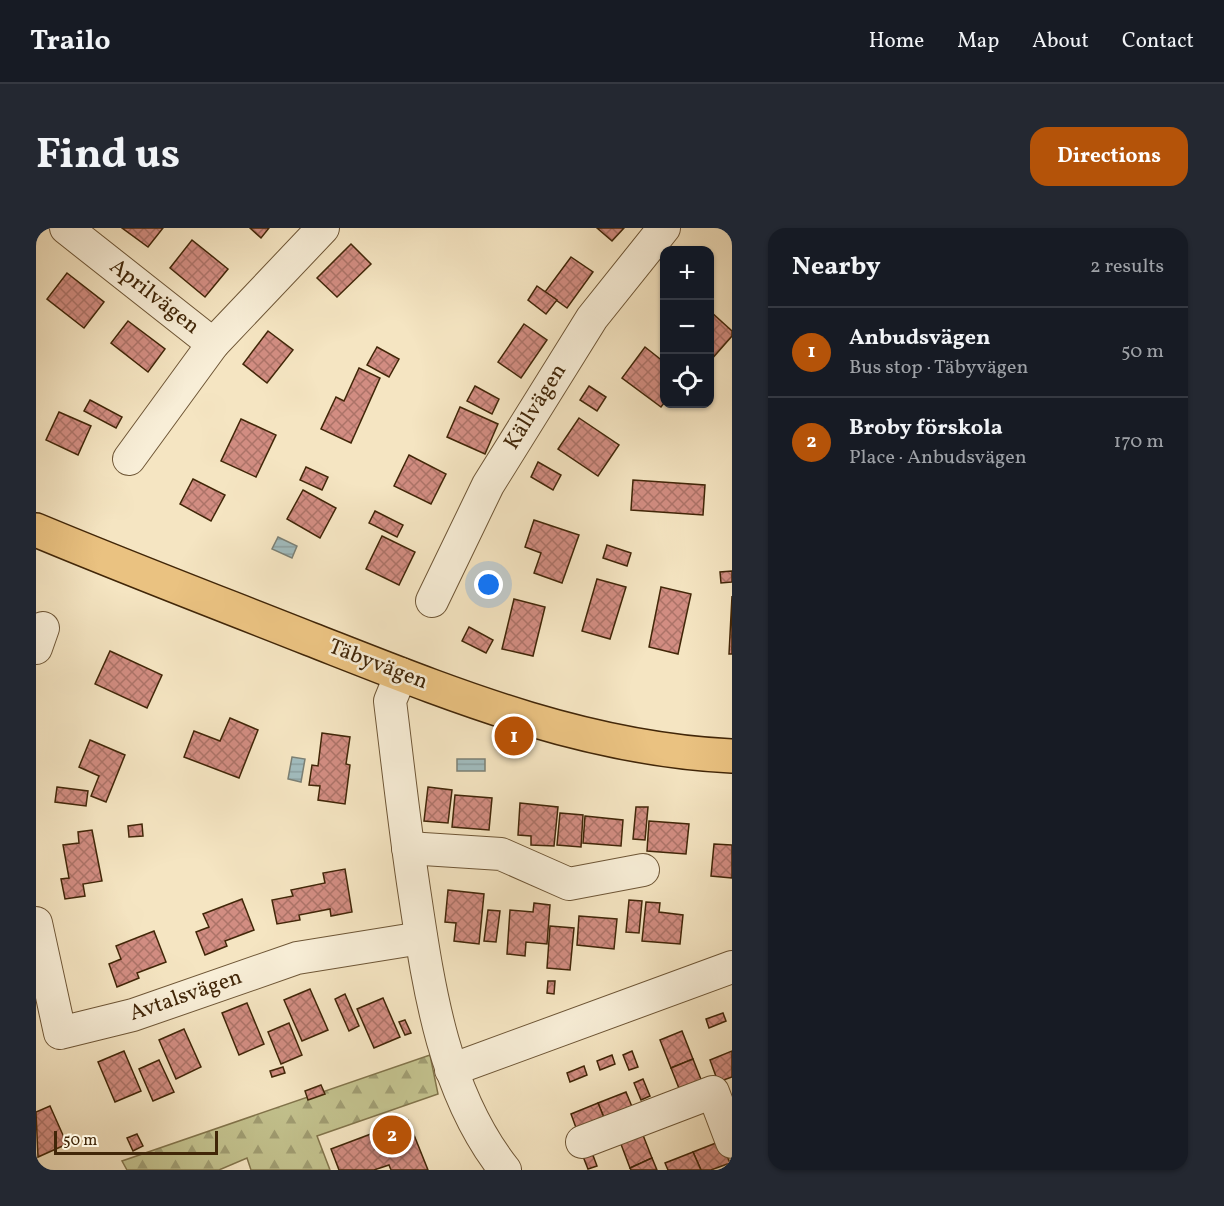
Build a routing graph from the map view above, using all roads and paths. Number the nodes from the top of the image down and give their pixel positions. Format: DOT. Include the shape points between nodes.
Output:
graph roads {
  1 [pos="66,228"];
  2 [pos="323,228"];
  3 [pos="664,228"];
  4 [pos="213,344"];
  5 [pos="129,459"];
  6 [pos="36,530"];
  7 [pos="432,601"];
  8 [pos="401,674"];
  9 [pos="732,756"];
  10 [pos="408,848"];
  11 [pos="643,870"];
  12 [pos="36,923"];
  13 [pos="421,938"];
  14 [pos="732,967"];
  15 [pos="451,1070"];
  16 [pos="722,1088"];
  17 [pos="582,1142"];
  18 [pos="732,1142"];
  19 [pos="505,1170"];
  1 -- 4 [label="street, Aprilvägen"];
  2 -- 4 [label="street, Aprilvägen"];
  3 -- 7 [label="street, Källvägen" via="592,318 488,485"];
  4 -- 5 [label="street, Aprilvägen"];
  6 -- 8 [label="main road, Täbyvägen"];
  8 -- 9 [label="main road, Täbyvägen" via="576,734 681,754"];
  8 -- 10 [label="street" via="390,701"];
  10 -- 11 [label="street" via="501,854 569,884"];
  10 -- 13 [label="street"];
  12 -- 13 [label="street, Avtalsvägen" via="60,1033 133,1015 297,958"];
  13 -- 15 [label="street" via="437,1024"];
  14 -- 15 [label="street"];
  15 -- 19 [label="street"];
  16 -- 17 [label="street"];
  16 -- 18 [label="street"];
}
